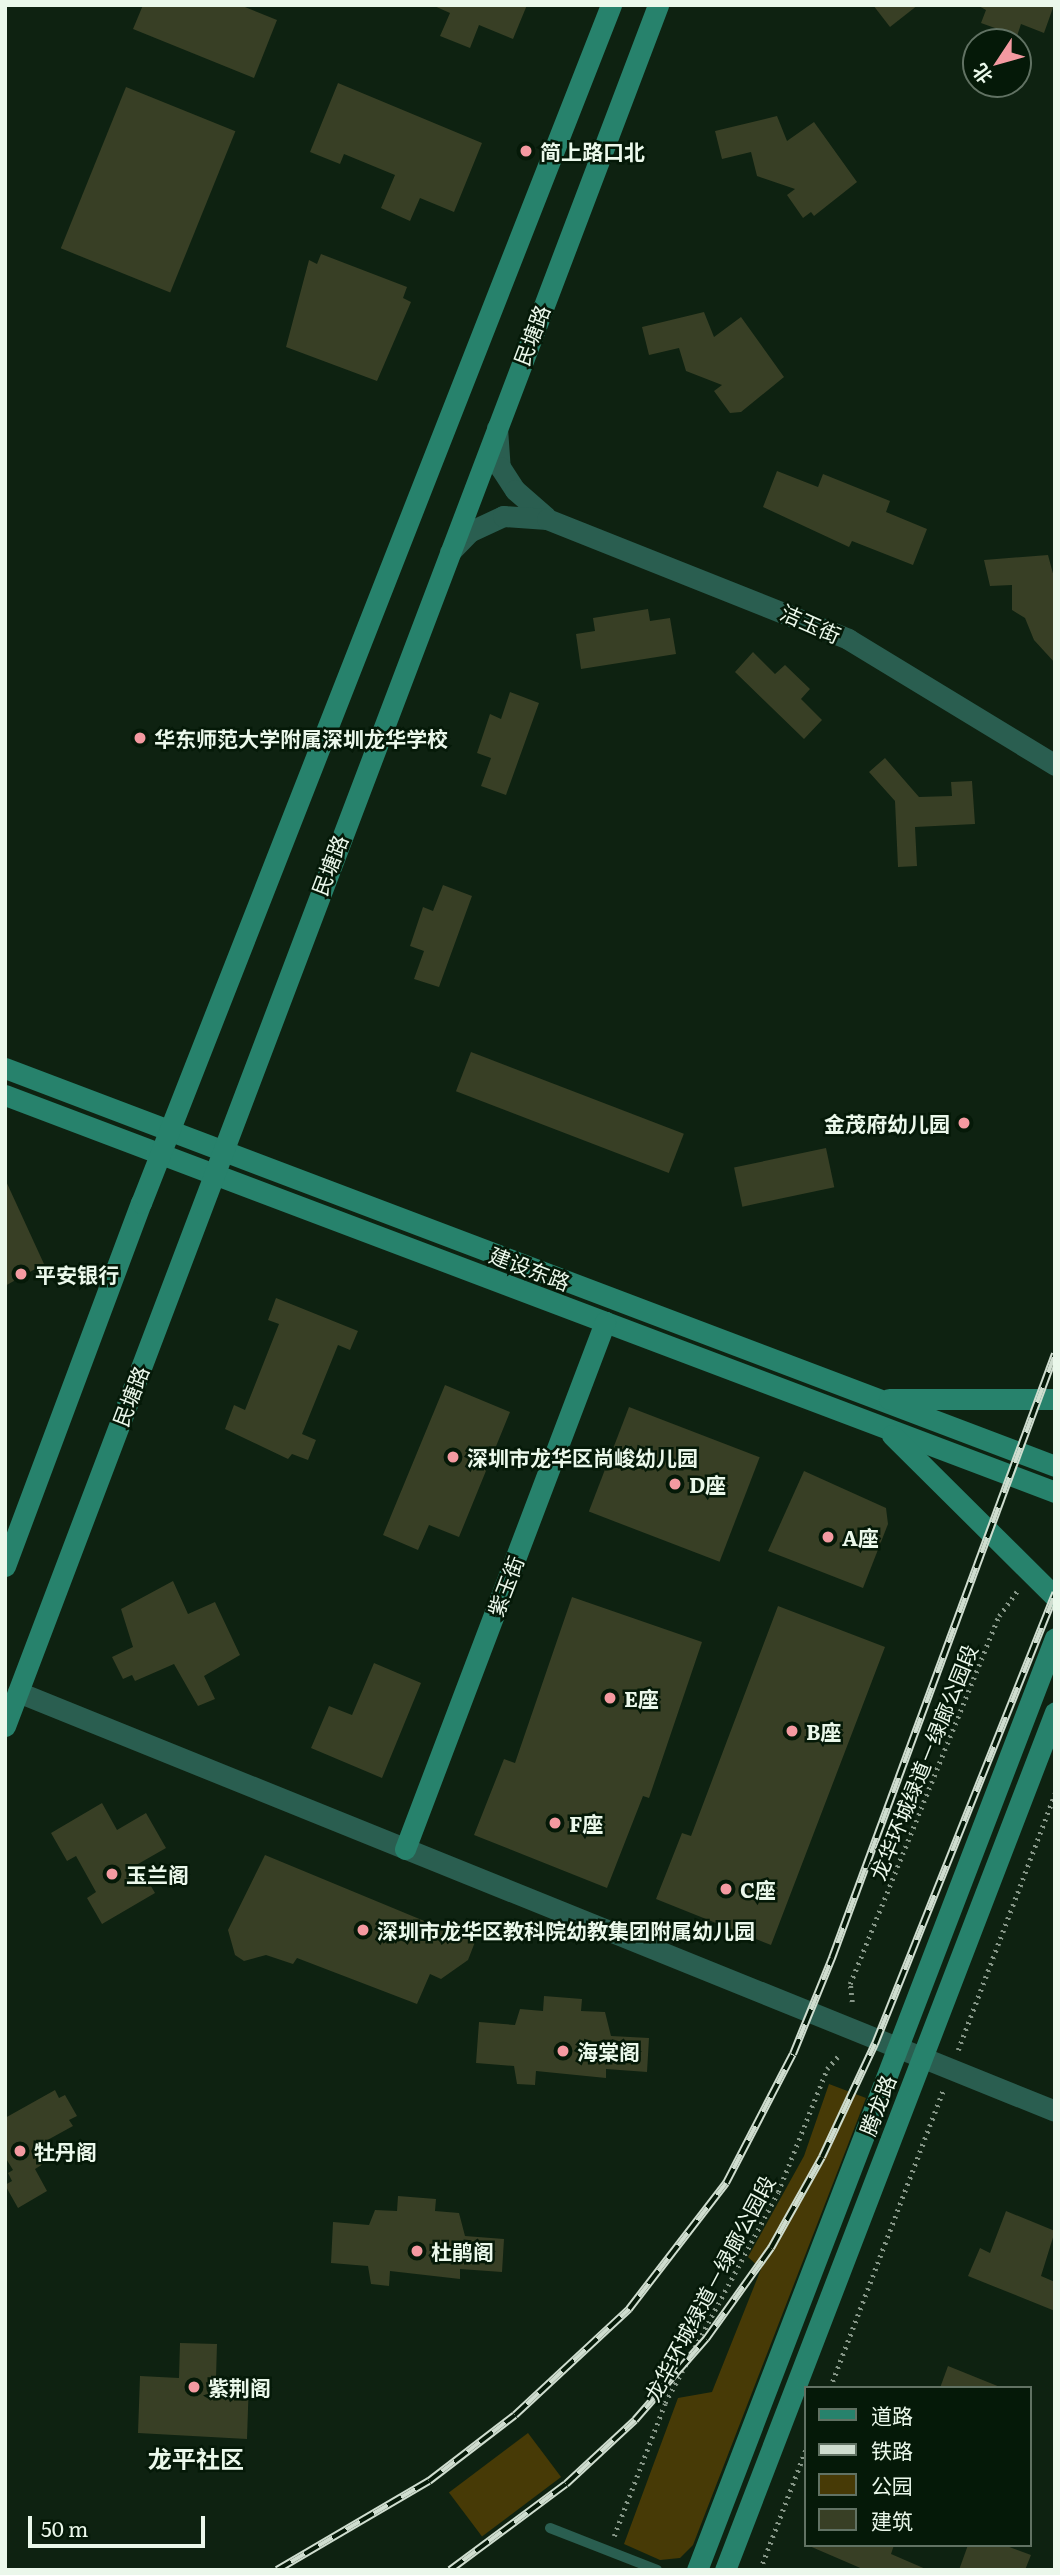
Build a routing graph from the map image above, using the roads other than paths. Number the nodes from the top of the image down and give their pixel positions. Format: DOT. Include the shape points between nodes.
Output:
graph roads {
  1 [pos="611,5"];
  2 [pos="658,5"];
  3 [pos="498,421"];
  4 [pos="547,519"];
  5 [pos="444,559"];
  6 [pos="1055,765"];
  7 [pos="5,1068"];
  8 [pos="5,1094"];
  9 [pos="171,1131"];
  10 [pos="222,1150"];
  11 [pos="161,1154"];
  12 [pos="213,1174"];
  13 [pos="605,1322"];
  14 [pos="873,1399"];
  15 [pos="1055,1399"];
  16 [pos="885,1429"];
  17 [pos="1055,1466"];
  18 [pos="1055,1492"];
  19 [pos="5,1566"];
  20 [pos="1055,1597"];
  21 [pos="1055,1638"];
  22 [pos="19,1692"];
  23 [pos="1055,1712"];
  24 [pos="5,1726"];
  25 [pos="405,1849"];
  26 [pos="899,2050"];
  27 [pos="924,2060"];
  28 [pos="1055,2111"];
  29 [pos="550,2528"];
  30 [pos="657,2570"];
  31 [pos="697,2570"];
  32 [pos="725,2570"];
  1 -- 9 [label="main road"];
  2 -- 3 [label="main road, 民塘路"];
  3 -- 4 [label="street" via="500,467 515,490"];
  3 -- 5 [label="main road, 民塘路"];
  4 -- 5 [label="street" via="503,516 484,523"];
  4 -- 6 [label="street, 洁玉街" via="848,639"];
  5 -- 10 [label="main road, 民塘路"];
  7 -- 9 [label="main road, 建设东路"];
  8 -- 11 [label="main road, 建设东路"];
  9 -- 10 [label="main road, 建设东路"];
  9 -- 11 [label="main road"];
  10 -- 12 [label="main road, 民塘路"];
  10 -- 14 [label="main road, 建设东路"];
  11 -- 12 [label="main road, 建设东路"];
  11 -- 19 [label="main road"];
  12 -- 13 [label="main road, 建设东路"];
  12 -- 22 [label="main road, 民塘路"];
  13 -- 16 [label="main road, 建设东路"];
  13 -- 25 [label="main road, 紫玉街"];
  14 -- 15 [label="main road"];
  14 -- 17 [label="main road, 建设东路"];
  16 -- 18 [label="main road, 建设东路"];
  16 -- 20 [label="main road"];
  21 -- 26 [label="main road, 腾龙路"];
  22 -- 24 [label="main road, 民塘路"];
  22 -- 25 [label="street"];
  23 -- 27 [label="main road, 腾龙路"];
  25 -- 26 [label="street"];
  26 -- 27 [label="street"];
  26 -- 31 [label="main road, 腾龙路"];
  27 -- 28 [label="street"];
  27 -- 32 [label="main road, 腾龙路"];
  29 -- 30 [label="lane"];
}
